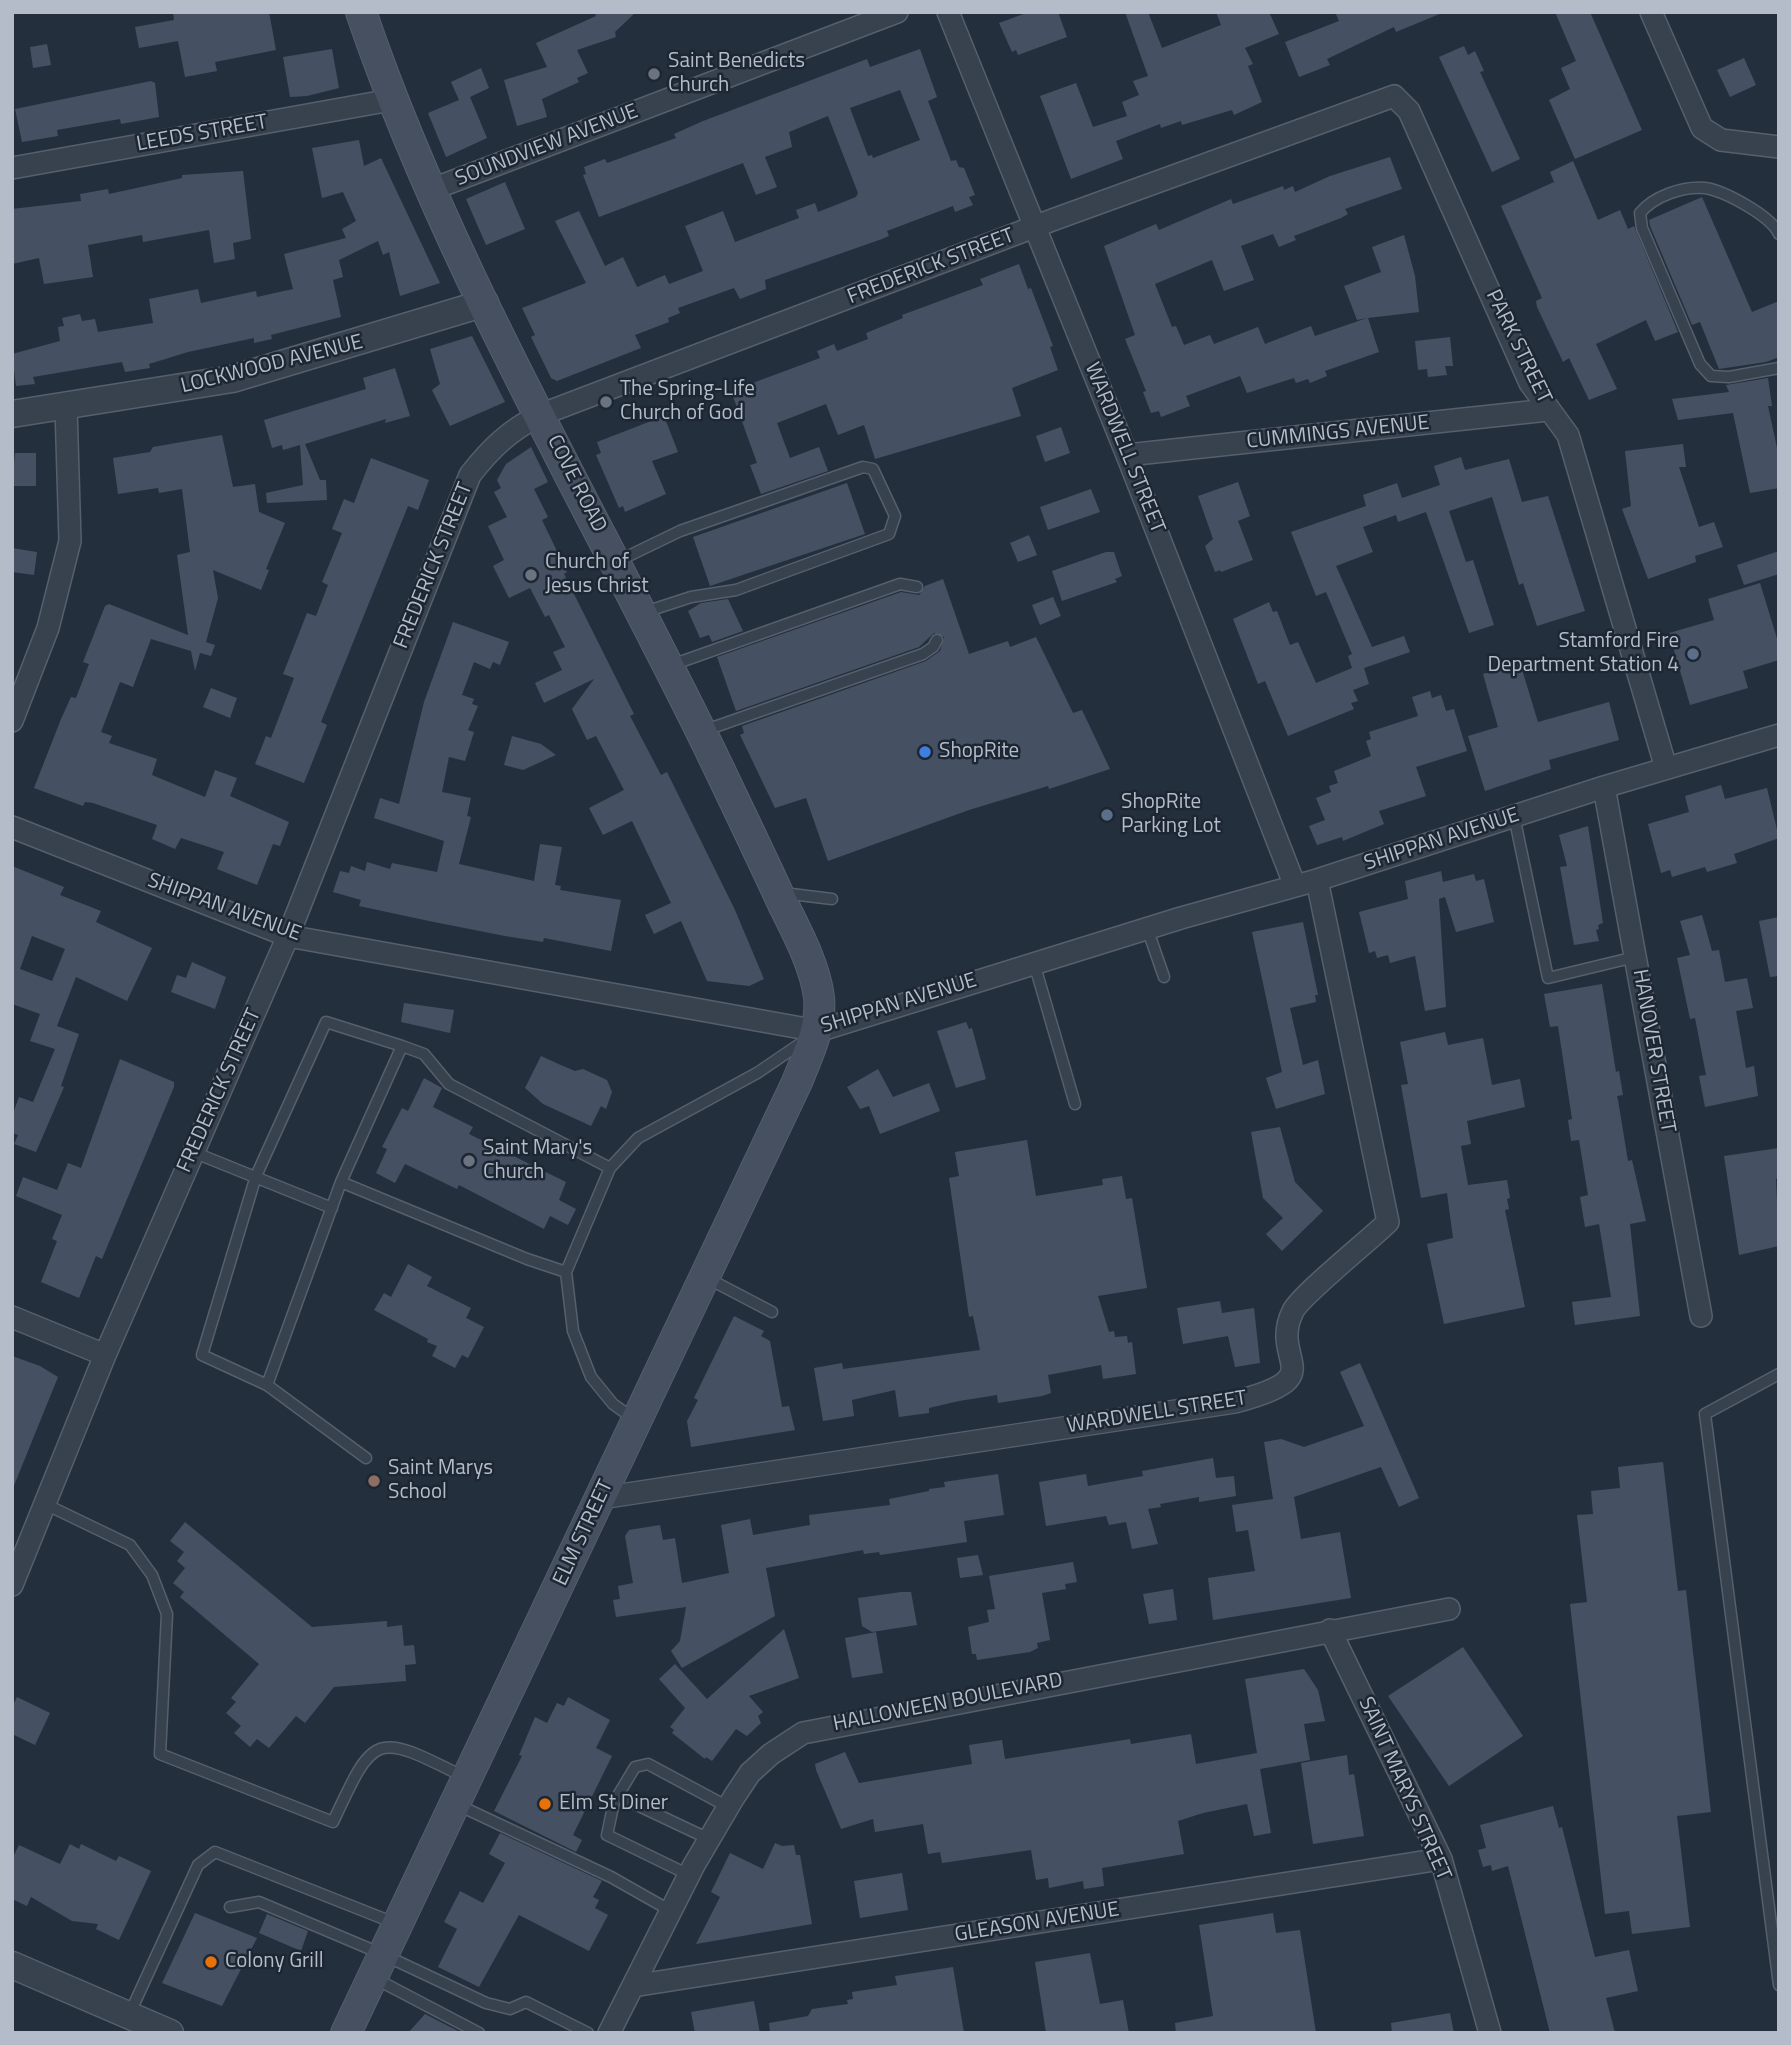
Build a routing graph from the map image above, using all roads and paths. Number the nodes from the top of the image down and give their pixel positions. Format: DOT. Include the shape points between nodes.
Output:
graph roads {
  1 [pos="361,12"];
  2 [pos="897,12"];
  3 [pos="948,12"];
  4 [pos="1651,12"];
  5 [pos="1394,96"];
  6 [pos="391,100"];
  7 [pos="1779,147"];
  8 [pos="12,168"];
  9 [pos="433,190"];
  10 [pos="1036,227"];
  11 [pos="1779,234"];
  12 [pos="485,303"];
  13 [pos="1779,368"];
  14 [pos="66,407"];
  15 [pos="1548,410"];
  16 [pos="12,414"];
  17 [pos="540,415"];
  18 [pos="1127,455"];
  19 [pos="616,562"];
  20 [pos="917,587"];
  21 [pos="642,613"];
  22 [pos="937,640"];
  23 [pos="669,666"];
  24 [pos="12,721"];
  25 [pos="701,732"];
  26 [pos="1779,735"];
  27 [pos="1666,768"];
  28 [pos="1604,787"];
  29 [pos="1514,816"];
  30 [pos="12,827"];
  31 [pos="1317,880"];
  32 [pos="1296,886"];
  33 [pos="779,894"];
  34 [pos="832,900"];
  35 [pos="1147,928"];
  36 [pos="288,936"];
  37 [pos="1635,957"];
  38 [pos="1034,963"];
  39 [pos="1164,977"];
  40 [pos="818,1031"];
  41 [pos="402,1046"];
  42 [pos="1075,1104"];
  43 [pos="193,1152"];
  44 [pos="610,1168"];
  45 [pos="256,1176"];
  46 [pos="341,1182"];
  47 [pos="332,1208"];
  48 [pos="566,1272"];
  49 [pos="705,1277"];
  50 [pos="772,1312"];
  51 [pos="1701,1316"];
  52 [pos="12,1317"];
  53 [pos="105,1355"];
  54 [pos="1779,1374"];
  55 [pos="267,1385"];
  56 [pos="637,1422"];
  57 [pos="366,1458"];
  58 [pos="601,1499"];
  59 [pos="47,1505"];
  60 [pos="12,1585"];
  61 [pos="1449,1609"];
  62 [pos="1330,1630"];
  63 [pos="462,1792"];
  64 [pos="618,1796"];
  65 [pos="728,1807"];
  66 [pos="709,1839"];
  67 [pos="1441,1859"];
  68 [pos="689,1875"];
  69 [pos="230,1907"];
  70 [pos="671,1910"];
  71 [pos="397,1924"];
  72 [pos="1777,1964"];
  73 [pos="12,1965"];
  74 [pos="377,1965"];
  75 [pos="1779,1985"];
  76 [pos="633,1986"];
  77 [pos="129,2015"];
  78 [pos="170,2033"];
  79 [pos="346,2033"];
  80 [pos="479,2033"];
  81 [pos="588,2033"];
  82 [pos="610,2033"];
  83 [pos="1490,2033"];
  1 -- 6 [label="main road, COVE ROAD"];
  2 -- 9 [label="street, SOUNDVIEW AVENUE"];
  3 -- 10 [label="street, WARDWELL STREET"];
  4 -- 7 [label="street" via="1702,128 1721,140"];
  5 -- 10 [label="street, FREDERICK STREET"];
  5 -- 15 [label="street, PARK STREET" via="1409,111 1530,383"];
  6 -- 8 [label="street, LEEDS STREET"];
  6 -- 9 [label="main road, COVE ROAD"];
  9 -- 12 [label="main road, COVE ROAD"];
  10 -- 17 [label="street, FREDERICK STREET"];
  10 -- 18 [label="street, WARDWELL STREET"];
  11 -- 13 [label="lane" via="1745,204 1706,188 1675,192 1648,203 1640,213 1642,228 1700,364 1711,376 1729,377"];
  12 -- 14 [label="street, LOCKWOOD AVENUE" via="232,379"];
  12 -- 17 [label="main road, COVE ROAD"];
  14 -- 16 [label="street, LOCKWOOD AVENUE"];
  14 -- 24 [label="street" via="70,541 48,628"];
  15 -- 18 [label="street, CUMMINGS AVENUE"];
  15 -- 27 [label="street, PARK STREET" via="1568,435"];
  17 -- 19 [label="main road, COVE ROAD"];
  17 -- 36 [label="street, FREDERICK STREET" via="511,430 470,475"];
  18 -- 32 [label="street, WARDWELL STREET"];
  19 -- 21 [label="main road, COVE ROAD"];
  19 -- 21 [label="lane" via="680,531 863,467 873,469 895,516 889,534 736,590 691,597"];
  20 -- 23 [label="lane" via="900,584"];
  21 -- 23 [label="main road, COVE ROAD"];
  22 -- 25 [label="lane" via="923,654"];
  23 -- 25 [label="main road, COVE ROAD"];
  25 -- 33 [label="main road, COVE ROAD"];
  26 -- 27 [label="street, SHIPPAN AVENUE"];
  27 -- 28 [label="street, SHIPPAN AVENUE"];
  28 -- 29 [label="street, SHIPPAN AVENUE"];
  28 -- 37 [label="street, HANOVER STREET"];
  29 -- 31 [label="street, SHIPPAN AVENUE"];
  29 -- 37 [label="lane" via="1548,978"];
  30 -- 36 [label="street, SHIPPAN AVENUE"];
  31 -- 32 [label="street, SHIPPAN AVENUE"];
  31 -- 58 [label="street, WARDWELL STREET" via="1388,1222 1294,1309 1287,1332 1294,1362 1288,1381 1273,1392 1235,1402"];
  32 -- 35 [label="street, SHIPPAN AVENUE"];
  33 -- 34 [label="lane"];
  33 -- 40 [label="main road, COVE ROAD" via="819,996"];
  35 -- 38 [label="street, SHIPPAN AVENUE"];
  35 -- 39 [label="lane"];
  36 -- 40 [label="street, SHIPPAN AVENUE"];
  36 -- 43 [label="street, FREDERICK STREET"];
  37 -- 51 [label="street, HANOVER STREET"];
  38 -- 40 [label="street, SHIPPAN AVENUE"];
  38 -- 42 [label="lane"];
  40 -- 44 [label="lane" via="757,1073 638,1138"];
  40 -- 49 [label="main road, ELM STREET"];
  41 -- 44 [label="lane" via="424,1054 449,1084"];
  41 -- 45 [label="lane" via="326,1022"];
  41 -- 46 [label="lane"];
  43 -- 45 [label="lane"];
  43 -- 53 [label="street, FREDERICK STREET"];
  44 -- 48 [label="lane"];
  45 -- 47 [label="lane"];
  45 -- 55 [label="lane" via="202,1355"];
  46 -- 47 [label="lane"];
  46 -- 48 [label="lane"];
  47 -- 55 [label="lane"];
  48 -- 56 [label="lane" via="573,1331 591,1377 613,1404"];
  49 -- 50 [label="lane"];
  49 -- 56 [label="main road, ELM STREET"];
  52 -- 53 [label="street"];
  53 -- 59 [label="street, FREDERICK STREET"];
  54 -- 72 [label="lane" via="1705,1414"];
  55 -- 57 [label="lane"];
  56 -- 58 [label="main road, ELM STREET"];
  58 -- 63 [label="main road, ELM STREET"];
  59 -- 60 [label="street, FREDERICK STREET"];
  59 -- 63 [label="lane" via="130,1545 152,1575 167,1614 160,1754 333,1822 358,1767 367,1754 382,1746 398,1747"];
  61 -- 62 [label="street, HALLOWEEN BOULEVARD"];
  62 -- 65 [label="street, HALLOWEEN BOULEVARD" via="818,1727 771,1754 750,1773"];
  62 -- 67 [label="street, SAINT MARYS STREET"];
  63 -- 70 [label="lane"];
  63 -- 71 [label="main road, ELM STREET"];
  64 -- 65 [label="lane" via="635,1767 648,1764"];
  64 -- 66 [label="lane"];
  64 -- 68 [label="lane" via="607,1835"];
  65 -- 66 [label="street, HALLOWEEN BOULEVARD"];
  66 -- 68 [label="street, HALLOWEEN BOULEVARD"];
  67 -- 76 [label="street, GLEASON AVENUE"];
  67 -- 83 [label="street, SAINT MARYS STREET"];
  68 -- 70 [label="street, HALLOWEEN BOULEVARD"];
  69 -- 74 [label="lane" via="259,1902"];
  70 -- 76 [label="street, HALLOWEEN BOULEVARD"];
  71 -- 74 [label="main road, ELM STREET"];
  71 -- 77 [label="lane" via="215,1852 198,1865"];
  72 -- 75 [label="lane"];
  73 -- 77 [label="street"];
  74 -- 79 [label="main road, ELM STREET"];
  74 -- 80 [label="lane"];
  74 -- 81 [label="lane" via="510,2009 526,2002"];
  76 -- 82 [label="street, HALLOWEEN BOULEVARD"];
  77 -- 78 [label="street"];
}
